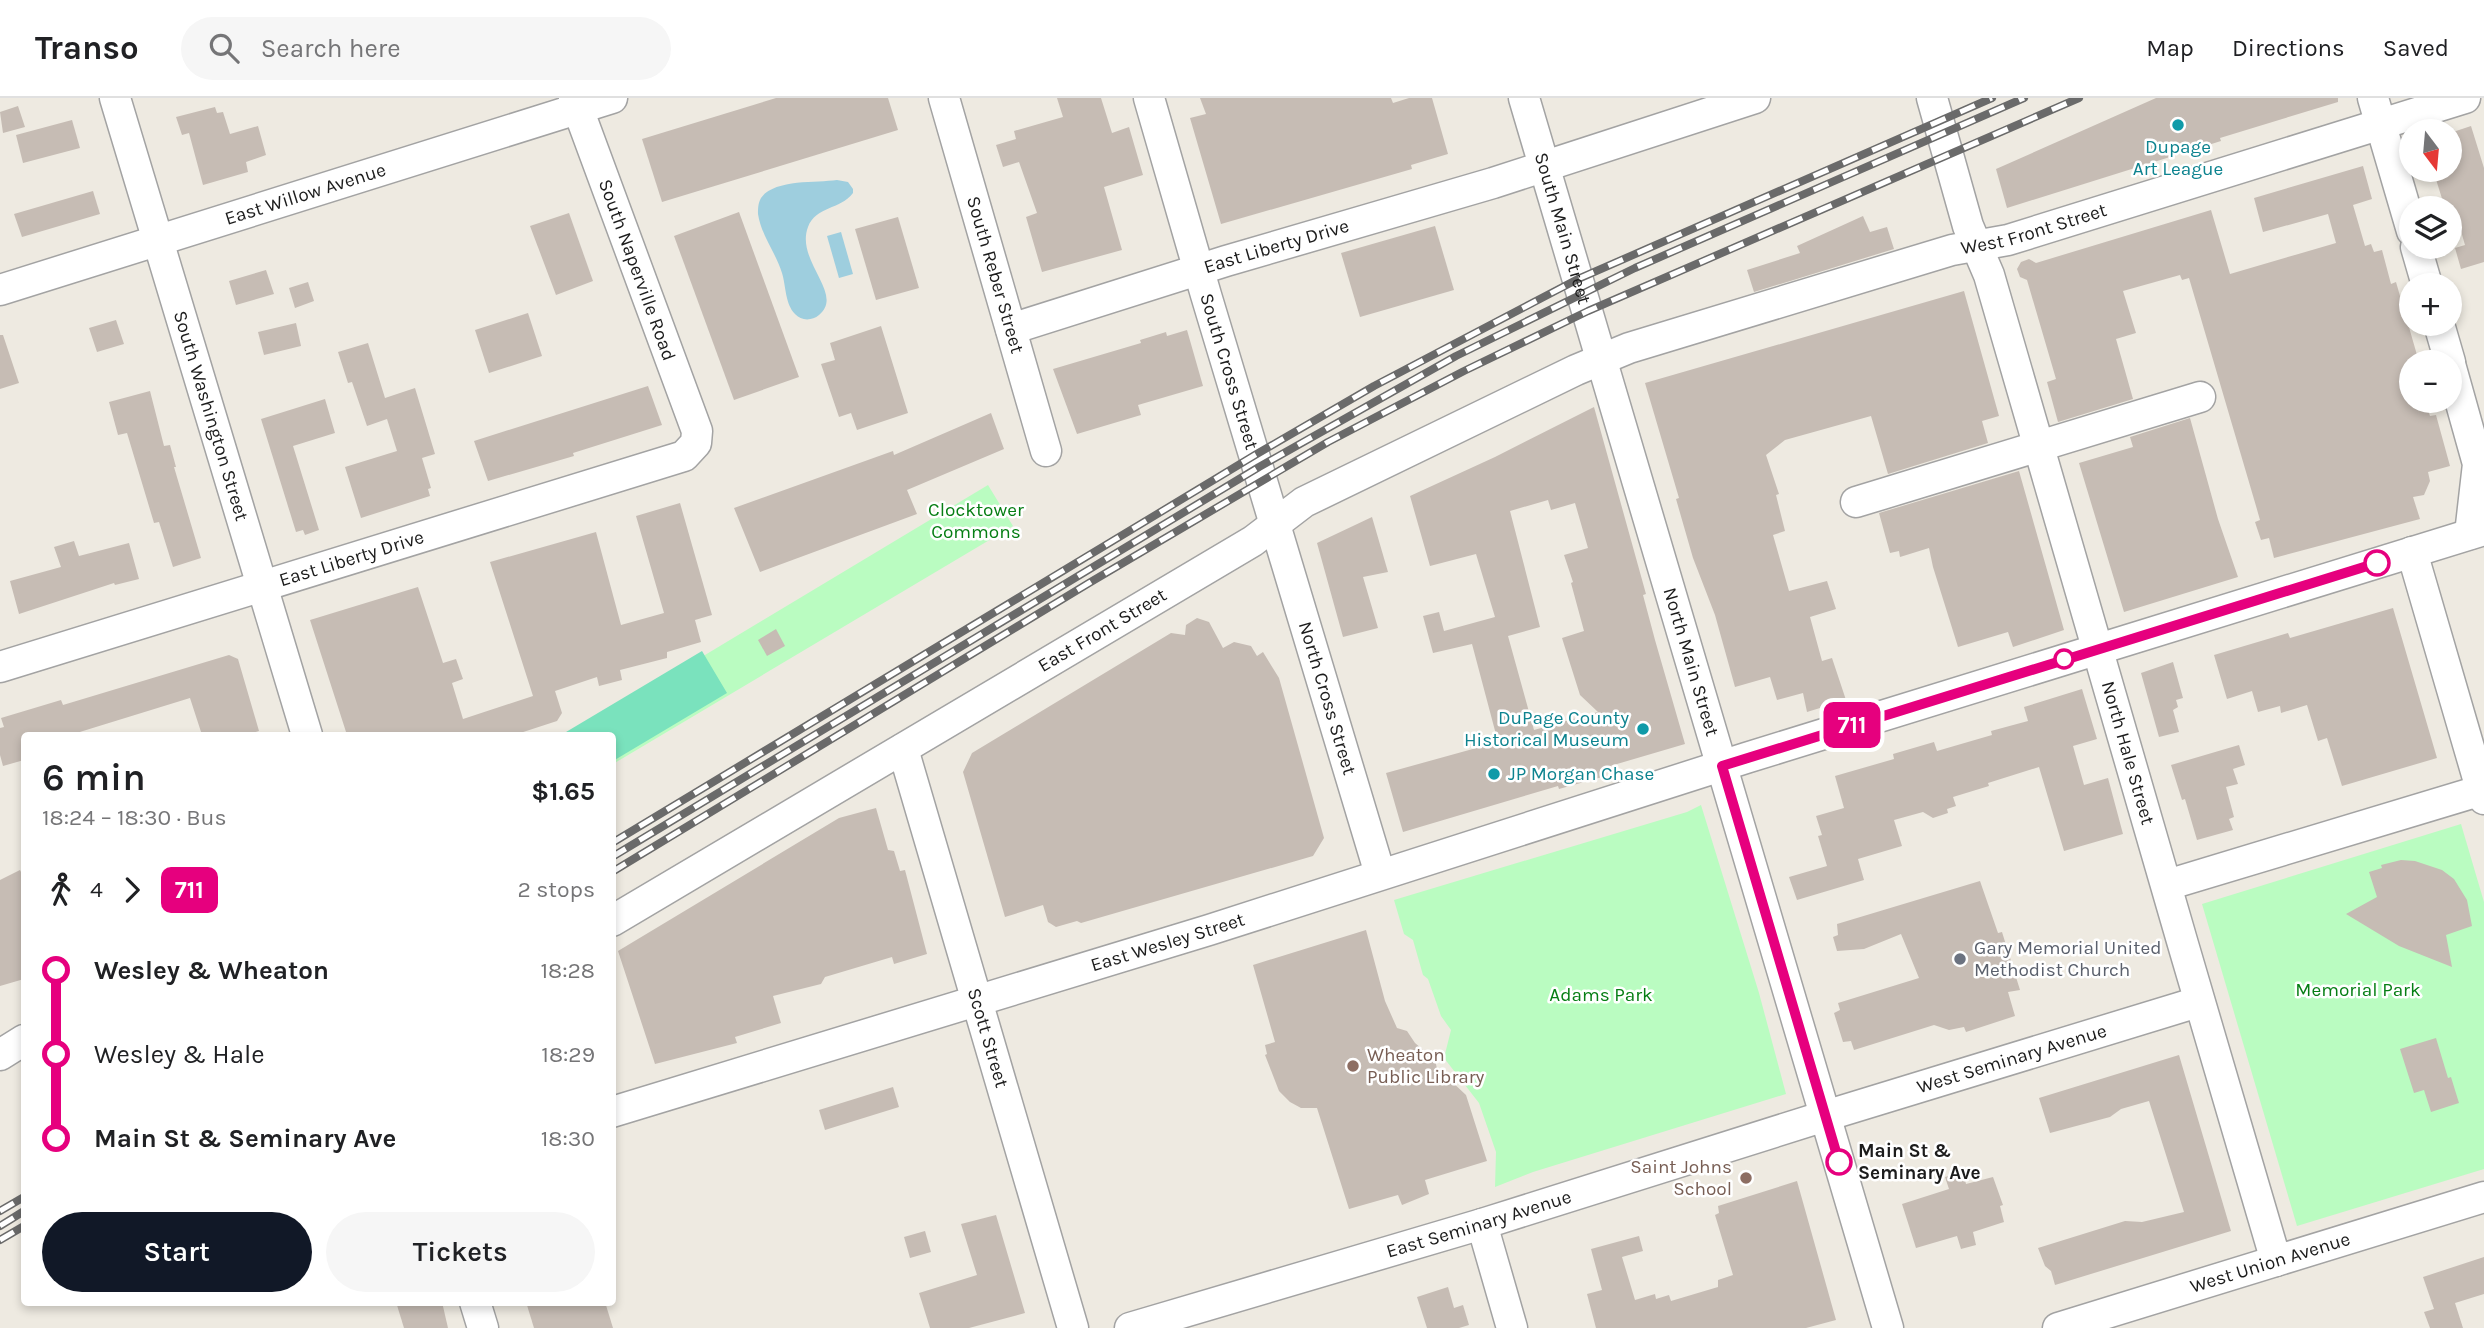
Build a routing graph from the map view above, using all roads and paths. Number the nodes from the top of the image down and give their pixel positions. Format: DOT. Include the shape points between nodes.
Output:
graph roads {
  1 [pos="115,98"];
  2 [pos="612,98"];
  3 [pos="944,98"];
  4 [pos="1149,98"];
  5 [pos="1524,98"];
  6 [pos="1755,98"];
  7 [pos="1932,98"];
  8 [pos="2465,98"];
  9 [pos="576,103"];
  10 [pos="2377,112"];
  11 [pos="1545,166"];
  12 [pos="2402,196"];
  13 [pos="157,241"];
  14 [pos="1978,246"];
  15 [pos="1199,270"];
  16 [pos="0,290"];
  17 [pos="1011,329"];
  18 [pos="1602,359"];
  19 [pos="2200,397"];
  20 [pos="2462,406"];
  21 [pos="696,443"];
  22 [pos="2039,446"];
  23 [pos="1045,451"];
  24 [pos="1856,502"];
  25 [pos="1276,523"];
  26 [pos="2477,532"];
  27 [pos="2412,552"];
  28 [pos="261,587"];
  29 [pos="2099,649"];
  30 [pos="0,667"];
  31 [pos="306,732"];
  32 [pos="903,749"];
  33 [pos="1722,766"];
  34 [pos="2483,794"];
  35 [pos="1380,874"];
  36 [pos="2167,885"];
  37 [pos="616,919"];
  38 [pos="978,1001"];
  39 [pos="2198,1003"];
  40 [pos="21,1042"];
  41 [pos="0,1055"];
  42 [pos="616,1111"];
  43 [pos="1825,1116"];
  44 [pos="2484,1197"];
  45 [pos="1482,1224"];
  46 [pos="2276,1261"];
  47 [pos="476,1306"];
  48 [pos="482,1328"];
  49 [pos="1073,1328"];
  50 [pos="1130,1328"];
  51 [pos="1512,1328"];
  52 [pos="1888,1328"];
  53 [pos="2057,1328"];
  1 -- 13 [label="street, South Washington Street"];
  2 -- 9 [label="street, East Willow Avenue"];
  3 -- 17 [label="street, South Reber Street"];
  4 -- 15 [label="street, South Cross Street"];
  5 -- 11 [label="street, South Main Street"];
  6 -- 11 [label="street, East Liberty Drive"];
  7 -- 14 [label="street, North Hale Street" via="1968,226"];
  8 -- 10 [label="street, West Front Street"];
  9 -- 13 [label="street, East Willow Avenue"];
  9 -- 21 [label="street, South Naperville Road" via="697,431"];
  10 -- 12 [label="street"];
  10 -- 14 [label="street, West Front Street" via="2020,237"];
  11 -- 15 [label="street, East Liberty Drive"];
  11 -- 18 [label="street, South Main Street"];
  13 -- 16 [label="street, East Willow Avenue"];
  13 -- 28 [label="street, South Washington Street"];
  14 -- 18 [label="street, West Front Street" via="1952,250"];
  14 -- 22 [label="street, North Hale Street"];
  15 -- 17 [label="street, East Liberty Drive"];
  15 -- 25 [label="street, South Cross Street"];
  17 -- 23 [label="street, South Reber Street"];
  18 -- 25 [label="street, East Front Street" via="1304,502"];
  18 -- 33 [label="street, North Main Street"];
  19 -- 22 [label="street"];
  20 -- 26 [label="street" via="2478,464"];
  21 -- 28 [label="street, East Liberty Drive" via="684,456"];
  22 -- 24 [label="street"];
  22 -- 29 [label="street, North Hale Street"];
  25 -- 32 [label="street, East Front Street" via="1242,548"];
  25 -- 35 [label="street, North Cross Street"];
  26 -- 27 [label="street, East Wesley Street"];
  27 -- 29 [label="street, East Wesley Street"];
  27 -- 34 [label="street"];
  28 -- 30 [label="street, East Liberty Drive"];
  28 -- 31 [label="street, South Washington Street"];
  29 -- 33 [label="street, East Wesley Street"];
  29 -- 36 [label="street, North Hale Street"];
  32 -- 37 [label="street, East Front Street"];
  32 -- 38 [label="street, Scott Street"];
  33 -- 35 [label="street, East Wesley Street"];
  33 -- 43 [label="street, North Main Street"];
  34 -- 36 [label="street"];
  35 -- 38 [label="street, East Wesley Street"];
  36 -- 39 [label="street, North Hale Street"];
  38 -- 42 [label="street, East Wesley Street"];
  38 -- 49 [label="street, Scott Street"];
  39 -- 43 [label="street, West Seminary Avenue"];
  39 -- 46 [label="street, North Hale Street"];
  40 -- 41 [label="street"];
  43 -- 45 [label="street, East Seminary Avenue"];
  43 -- 52 [label="street, North Main Street"];
  44 -- 46 [label="street, West Union Avenue"];
  45 -- 50 [label="street, East Seminary Avenue"];
  45 -- 51 [label="street"];
  46 -- 53 [label="street, West Union Avenue"];
  47 -- 48 [label="street"];
}
